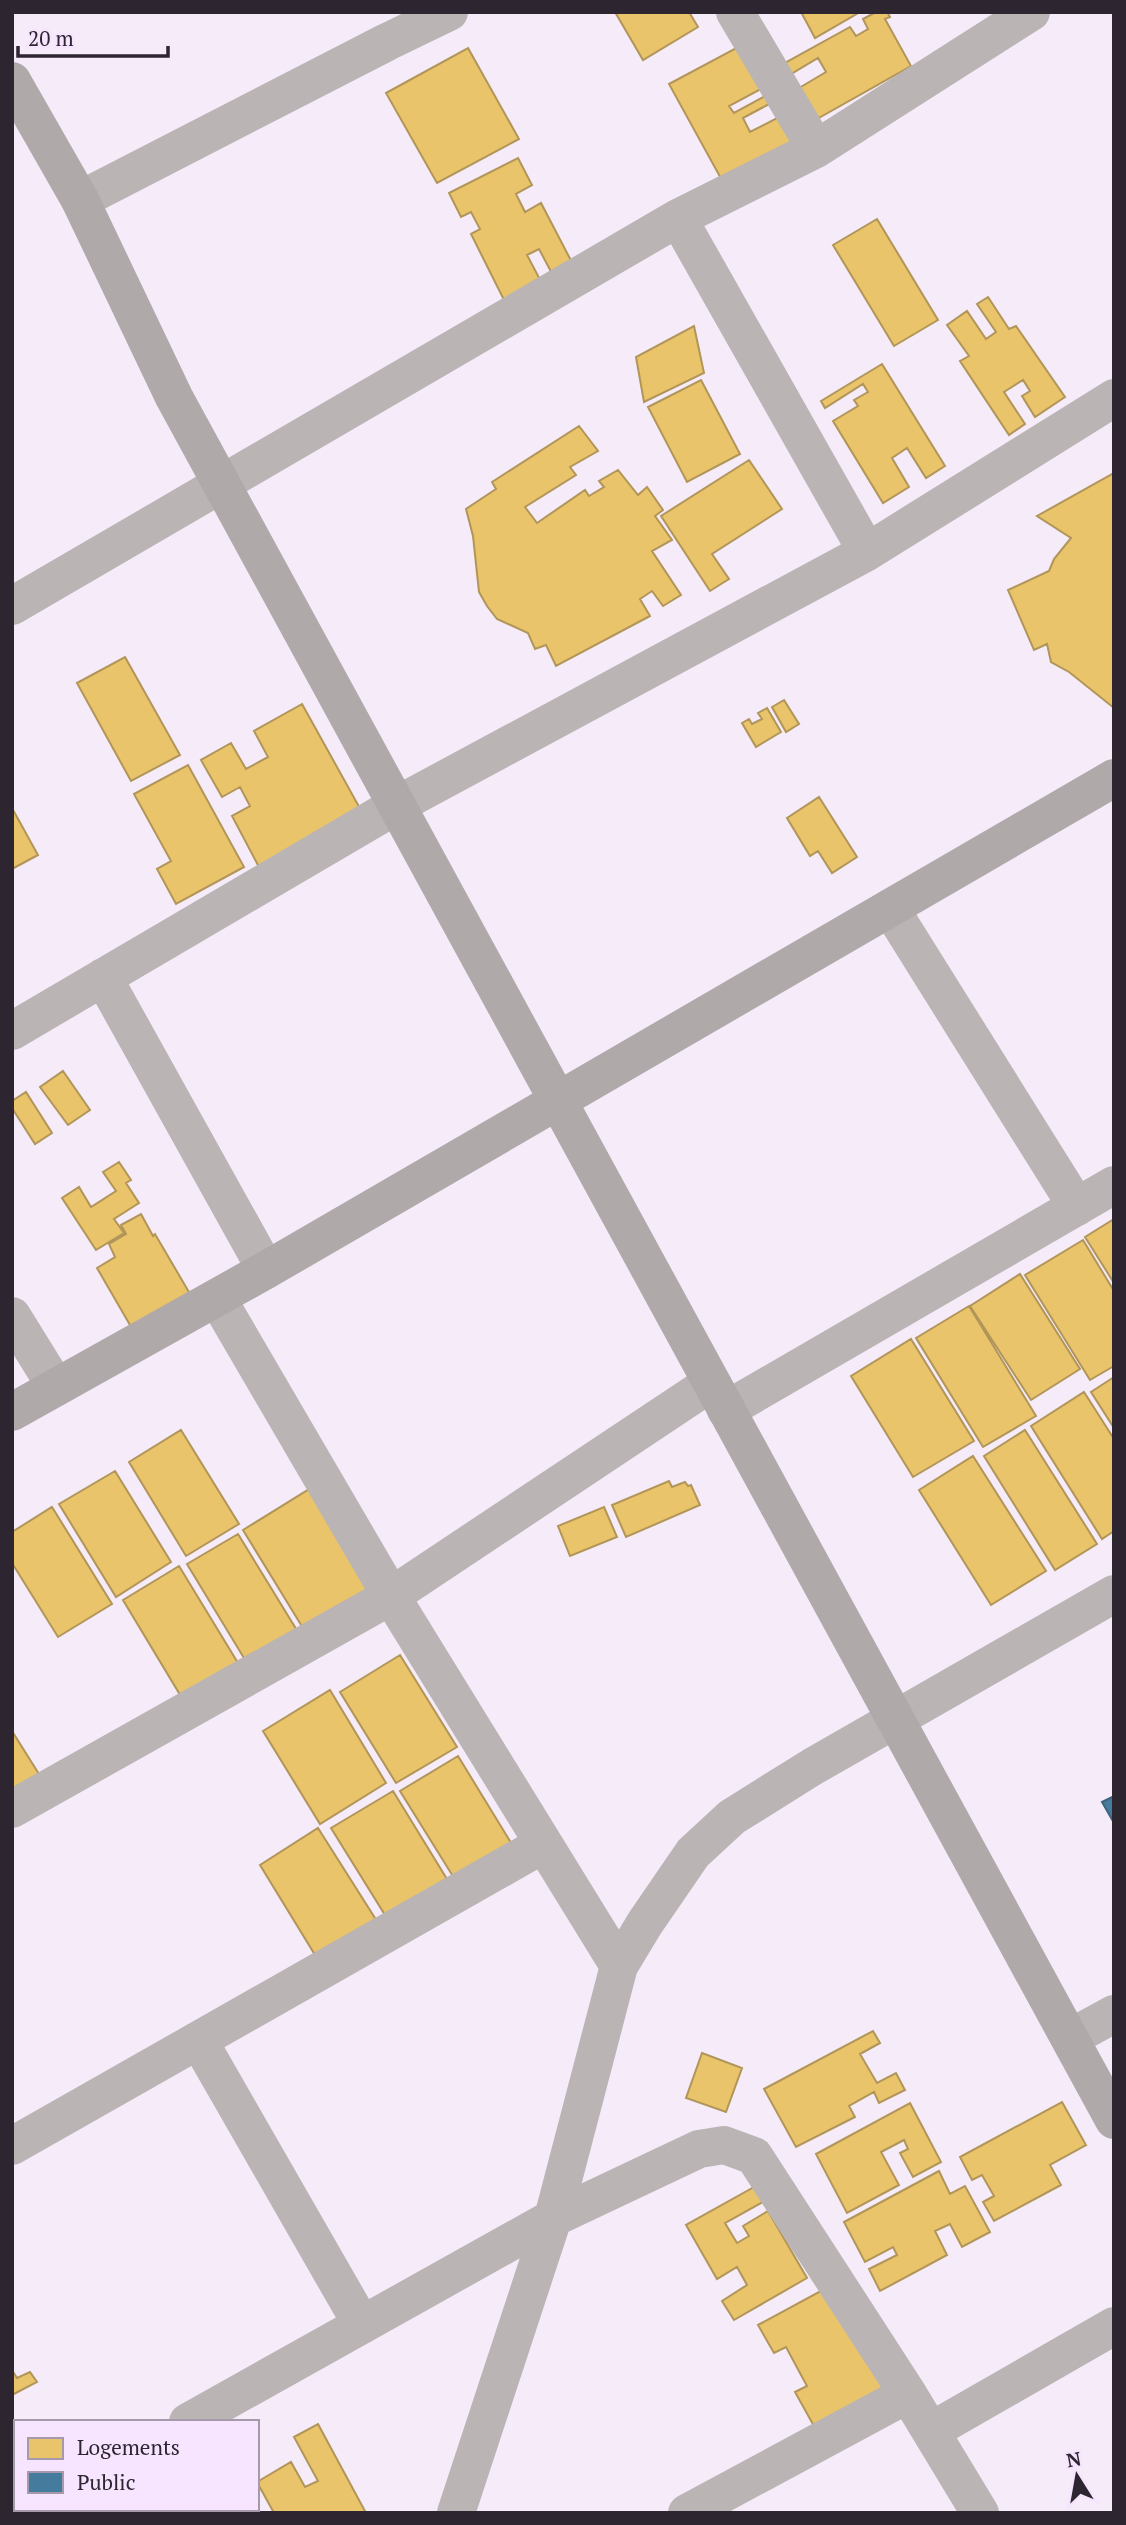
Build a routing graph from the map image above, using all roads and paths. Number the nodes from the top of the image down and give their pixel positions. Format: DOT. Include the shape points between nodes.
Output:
graph roads {
  1 [pos="449,12"];
  2 [pos="736,12"];
  3 [pos="1031,12"];
  4 [pos="379,27"];
  5 [pos="12,81"];
  6 [pos="816,149"];
  7 [pos="80,200"];
  8 [pos="678,218"];
  9 [pos="1114,398"];
  10 [pos="221,484"];
  11 [pos="867,552"];
  12 [pos="12,606"];
  13 [pos="1114,778"];
  14 [pos="397,805"];
  15 [pos="890,908"];
  16 [pos="103,977"];
  17 [pos="12,1031"];
  18 [pos="557,1101"];
  19 [pos="1114,1185"];
  20 [pos="1077,1207"];
  21 [pos="266,1269"];
  22 [pos="217,1298"];
  23 [pos="12,1317"];
  24 [pos="56,1387"];
  25 [pos="719,1396"];
  26 [pos="12,1412"];
  27 [pos="1114,1594"];
  28 [pos="391,1596"];
  29 [pos="895,1720"];
  30 [pos="12,1810"];
  31 [pos="542,1845"];
  32 [pos="619,1966"];
  33 [pos="1114,2014"];
  34 [pos="1070,2038"];
  35 [pos="199,2041"];
  36 [pos="1114,2120"];
  37 [pos="12,2146"];
  38 [pos="553,2218"];
  39 [pos="362,2325"];
  40 [pos="1114,2326"];
  41 [pos="908,2394"];
  42 [pos="192,2420"];
  43 [pos="930,2431"];
  44 [pos="456,2513"];
  45 [pos="687,2513"];
  46 [pos="980,2513"];
  1 -- 4 [label="street"];
  2 -- 6 [label="street"];
  3 -- 6 [label="street"];
  4 -- 7 [label="street"];
  5 -- 7 [label="street"];
  6 -- 8 [label="street"];
  7 -- 10 [label="street"];
  8 -- 10 [label="street"];
  8 -- 11 [label="street"];
  9 -- 11 [label="street"];
  10 -- 12 [label="street"];
  10 -- 14 [label="street"];
  11 -- 14 [label="street"];
  13 -- 15 [label="street"];
  14 -- 16 [label="street"];
  14 -- 18 [label="street"];
  15 -- 18 [label="street"];
  15 -- 20 [label="street"];
  16 -- 17 [label="street"];
  16 -- 21 [label="street"];
  18 -- 21 [label="street"];
  18 -- 25 [label="street"];
  19 -- 20 [label="street"];
  20 -- 25 [label="street"];
  21 -- 22 [label="street"];
  22 -- 24 [label="street"];
  22 -- 28 [label="street"];
  23 -- 24 [label="street"];
  24 -- 26 [label="street"];
  25 -- 28 [label="street"];
  25 -- 29 [label="street"];
  27 -- 29 [label="street"];
  28 -- 30 [label="street"];
  28 -- 31 [label="street"];
  29 -- 32 [label="street" via="732,1817 693,1853"];
  29 -- 34 [label="street"];
  31 -- 32 [label="street"];
  31 -- 35 [label="street"];
  32 -- 38 [label="street"];
  33 -- 34 [label="street"];
  34 -- 36 [label="street"];
  35 -- 37 [label="street"];
  35 -- 39 [label="street"];
  38 -- 39 [label="street"];
  38 -- 41 [label="street" via="699,2148 724,2145 754,2157"];
  38 -- 44 [label="street"];
  39 -- 42 [label="street"];
  40 -- 43 [label="street"];
  41 -- 43 [label="street"];
  41 -- 45 [label="street"];
  43 -- 46 [label="street"];
}
